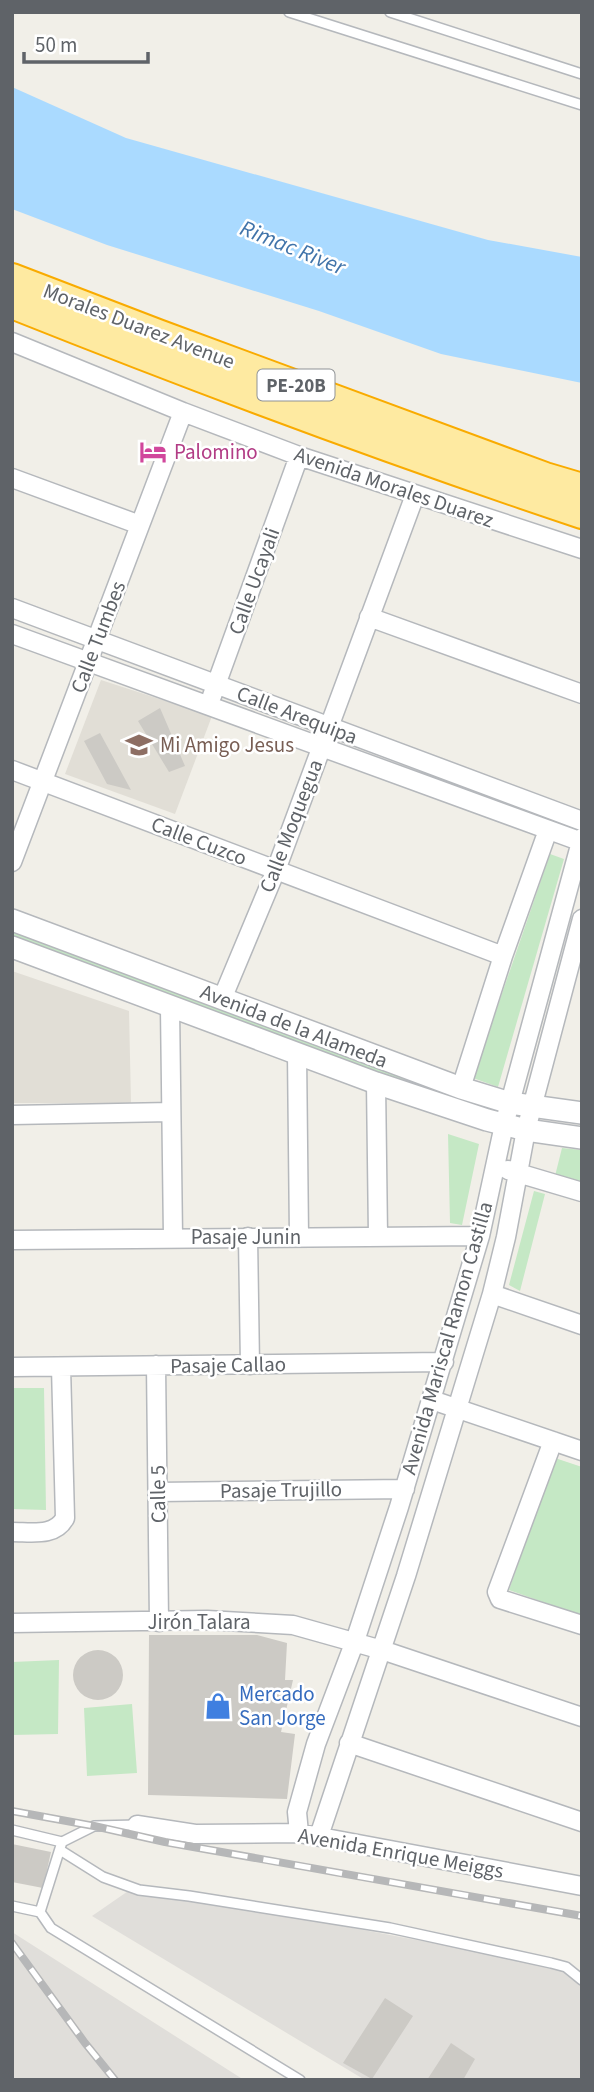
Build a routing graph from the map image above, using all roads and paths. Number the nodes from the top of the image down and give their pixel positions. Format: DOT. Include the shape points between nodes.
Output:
graph roads {
  1 [pos="289,12"];
  2 [pos="390,12"];
  3 [pos="582,74"];
  4 [pos="582,105"];
  5 [pos="12,278"];
  6 [pos="12,304"];
  7 [pos="12,342"];
  8 [pos="183,412"];
  9 [pos="299,456"];
  10 [pos="12,478"];
  11 [pos="582,488"];
  12 [pos="415,495"];
  13 [pos="582,514"];
  14 [pos="141,525"];
  15 [pos="582,550"];
  16 [pos="12,608"];
  17 [pos="369,617"];
  18 [pos="12,634"];
  19 [pos="97,640"];
  20 [pos="88,662"];
  21 [pos="216,685"];
  22 [pos="582,694"];
  23 [pos="208,706"];
  24 [pos="329,727"];
  25 [pos="321,747"];
  26 [pos="12,771"];
  27 [pos="43,782"];
  28 [pos="582,821"];
  29 [pos="548,830"];
  30 [pos="581,841"];
  31 [pos="12,862"];
  32 [pos="276,870"];
  33 [pos="582,919"];
  34 [pos="12,920"];
  35 [pos="12,947"];
  36 [pos="503,956"];
  37 [pos="222,999"];
  38 [pos="170,1007"];
  39 [pos="297,1053"];
  40 [pos="376,1083"];
  41 [pos="461,1088"];
  42 [pos="510,1102"];
  43 [pos="532,1107"];
  44 [pos="171,1112"];
  45 [pos="582,1113"];
  46 [pos="12,1115"];
  47 [pos="504,1125"];
  48 [pos="526,1130"];
  49 [pos="582,1138"];
  50 [pos="494,1167"];
  51 [pos="517,1172"];
  52 [pos="582,1192"];
  53 [pos="378,1236"];
  54 [pos="480,1236"];
  55 [pos="173,1237"];
  56 [pos="248,1237"];
  57 [pos="299,1237"];
  58 [pos="12,1240"];
  59 [pos="492,1294"];
  60 [pos="582,1325"];
  61 [pos="444,1362"];
  62 [pos="250,1365"];
  63 [pos="156,1366"];
  64 [pos="12,1367"];
  65 [pos="61,1367"];
  66 [pos="432,1400"];
  67 [pos="457,1409"];
  68 [pos="553,1441"];
  69 [pos="582,1451"];
  70 [pos="405,1489"];
  71 [pos="158,1492"];
  72 [pos="12,1532"];
  73 [pos="159,1622"];
  74 [pos="12,1623"];
  75 [pos="582,1625"];
  76 [pos="355,1641"];
  77 [pos="382,1650"];
  78 [pos="582,1717"];
  79 [pos="349,1742"];
  80 [pos="582,1822"];
  81 [pos="137,1825"];
  82 [pos="12,1830"];
  83 [pos="299,1833"];
  84 [pos="319,1836"];
  85 [pos="61,1846"];
  86 [pos="582,1886"];
  87 [pos="12,1906"];
  88 [pos="40,1912"];
  89 [pos="582,1980"];
  90 [pos="300,2080"];
  1 -- 4 [label="lane"];
  2 -- 3 [label="lane"];
  5 -- 11 [label="highway, Morales Duarez Avenue / PE-20B"];
  6 -- 13 [label="highway, Morales Duarez Avenue / PE-20B" via="172,368"];
  7 -- 8 [label="street, Avenida Morales Duarez"];
  8 -- 9 [label="street, Avenida Morales Duarez"];
  8 -- 14 [label="street, Calle Tumbes"];
  9 -- 12 [label="street, Avenida Morales Duarez"];
  9 -- 21 [label="street, Calle Ucayali"];
  10 -- 14 [label="street"];
  12 -- 15 [label="street, Avenida Morales Duarez"];
  12 -- 17 [label="street, Calle Moquegua"];
  14 -- 19 [label="street, Calle Tumbes"];
  16 -- 19 [label="street, Calle Arequipa"];
  17 -- 22 [label="street"];
  17 -- 24 [label="street, Calle Moquegua"];
  18 -- 20 [label="street, Calle Arequipa"];
  19 -- 20 [label="street, Calle Tumbes"];
  19 -- 21 [label="street, Calle Arequipa"];
  20 -- 23 [label="street, Calle Arequipa"];
  20 -- 27 [label="street, Calle Tumbes"];
  21 -- 23 [label="street, Calle Ucayali"];
  21 -- 24 [label="street, Calle Arequipa"];
  23 -- 25 [label="street, Calle Arequipa"];
  24 -- 25 [label="street, Calle Moquegua"];
  24 -- 28 [label="street, Calle Arequipa"];
  25 -- 29 [label="street, Calle Arequipa"];
  25 -- 32 [label="street, Calle Moquegua"];
  26 -- 27 [label="street, Calle Cuzco"];
  27 -- 31 [label="street, Calle Tumbes"];
  27 -- 32 [label="street, Calle Cuzco"];
  29 -- 30 [label="street, Calle Arequipa"];
  29 -- 36 [label="street"];
  30 -- 42 [label="street, Avenida Mariscal Ramon Castilla"];
  32 -- 36 [label="street, Calle Cuzco"];
  32 -- 37 [label="street, Calle Moquegua"];
  33 -- 43 [label="street, Avenida Mariscal Ramon Castilla"];
  34 -- 37 [label="street, Avenida de la Alameda"];
  35 -- 38 [label="street, Avenida de la Alameda"];
  36 -- 41 [label="street"];
  37 -- 41 [label="street, Avenida de la Alameda"];
  38 -- 39 [label="street, Avenida de la Alameda"];
  38 -- 44 [label="street"];
  39 -- 40 [label="street, Avenida de la Alameda"];
  39 -- 57 [label="street"];
  40 -- 47 [label="street, Avenida de la Alameda"];
  40 -- 53 [label="street"];
  41 -- 42 [label="street, Avenida de la Alameda"];
  42 -- 43 [label="street, Avenida de la Alameda"];
  42 -- 47 [label="street, Avenida Mariscal Ramon Castilla"];
  43 -- 45 [label="street, Avenida de la Alameda"];
  43 -- 48 [label="street, Avenida Mariscal Ramon Castilla"];
  44 -- 46 [label="street"];
  44 -- 55 [label="street"];
  47 -- 48 [label="street, Avenida de la Alameda"];
  47 -- 50 [label="street, Avenida Mariscal Ramon Castilla"];
  48 -- 49 [label="street, Avenida de la Alameda"];
  48 -- 51 [label="street, Avenida Mariscal Ramon Castilla"];
  50 -- 51 [label="street"];
  50 -- 54 [label="street, Avenida Mariscal Ramon Castilla"];
  51 -- 52 [label="street"];
  51 -- 59 [label="street, Avenida Mariscal Ramon Castilla"];
  53 -- 54 [label="street, Pasaje Junin"];
  53 -- 57 [label="street, Pasaje Junin"];
  54 -- 61 [label="street, Avenida Mariscal Ramon Castilla"];
  55 -- 56 [label="street, Pasaje Junin"];
  55 -- 58 [label="street, Pasaje Junin"];
  56 -- 57 [label="street, Pasaje Junin"];
  56 -- 62 [label="street"];
  59 -- 60 [label="street"];
  59 -- 67 [label="street, Avenida Mariscal Ramon Castilla"];
  61 -- 62 [label="street, Pasaje Callao"];
  61 -- 66 [label="street, Avenida Mariscal Ramon Castilla"];
  62 -- 63 [label="street, Pasaje Callao"];
  63 -- 65 [label="street, Pasaje Callao"];
  63 -- 71 [label="street, Calle 5"];
  64 -- 65 [label="street, Pasaje Callao"];
  65 -- 72 [label="street" via="65,1518 52,1531"];
  66 -- 67 [label="street"];
  66 -- 70 [label="street, Avenida Mariscal Ramon Castilla"];
  67 -- 68 [label="street"];
  67 -- 77 [label="street, Avenida Mariscal Ramon Castilla"];
  68 -- 69 [label="street"];
  68 -- 75 [label="street" via="497,1591 499,1599"];
  70 -- 71 [label="street, Pasaje Trujillo"];
  70 -- 76 [label="street, Avenida Mariscal Ramon Castilla"];
  71 -- 73 [label="street, Calle 5"];
  73 -- 74 [label="street, Jirón Talara"];
  73 -- 76 [label="street, Jirón Talara" via="293,1625"];
  76 -- 77 [label="street, Jirón Talara"];
  76 -- 83 [label="street, Avenida Mariscal Ramon Castilla" via="316,1744 297,1812"];
  77 -- 78 [label="street, Jirón Talara"];
  77 -- 79 [label="street, Avenida Mariscal Ramon Castilla"];
  79 -- 80 [label="street"];
  79 -- 84 [label="street, Avenida Mariscal Ramon Castilla"];
  81 -- 83 [label="street, Avenida Enrique Meiggs" via="195,1834"];
  81 -- 85 [label="lane" via="94,1826"];
  82 -- 85 [label="lane"];
  83 -- 84 [label="street, Avenida Enrique Meiggs"];
  84 -- 86 [label="street, Avenida Enrique Meiggs"];
  85 -- 88 [label="lane"];
  85 -- 89 [label="lane" via="103,1877 139,1890 390,1928 566,1967"];
  87 -- 88 [label="lane"];
  88 -- 90 [label="lane" via="51,1928"];
}
